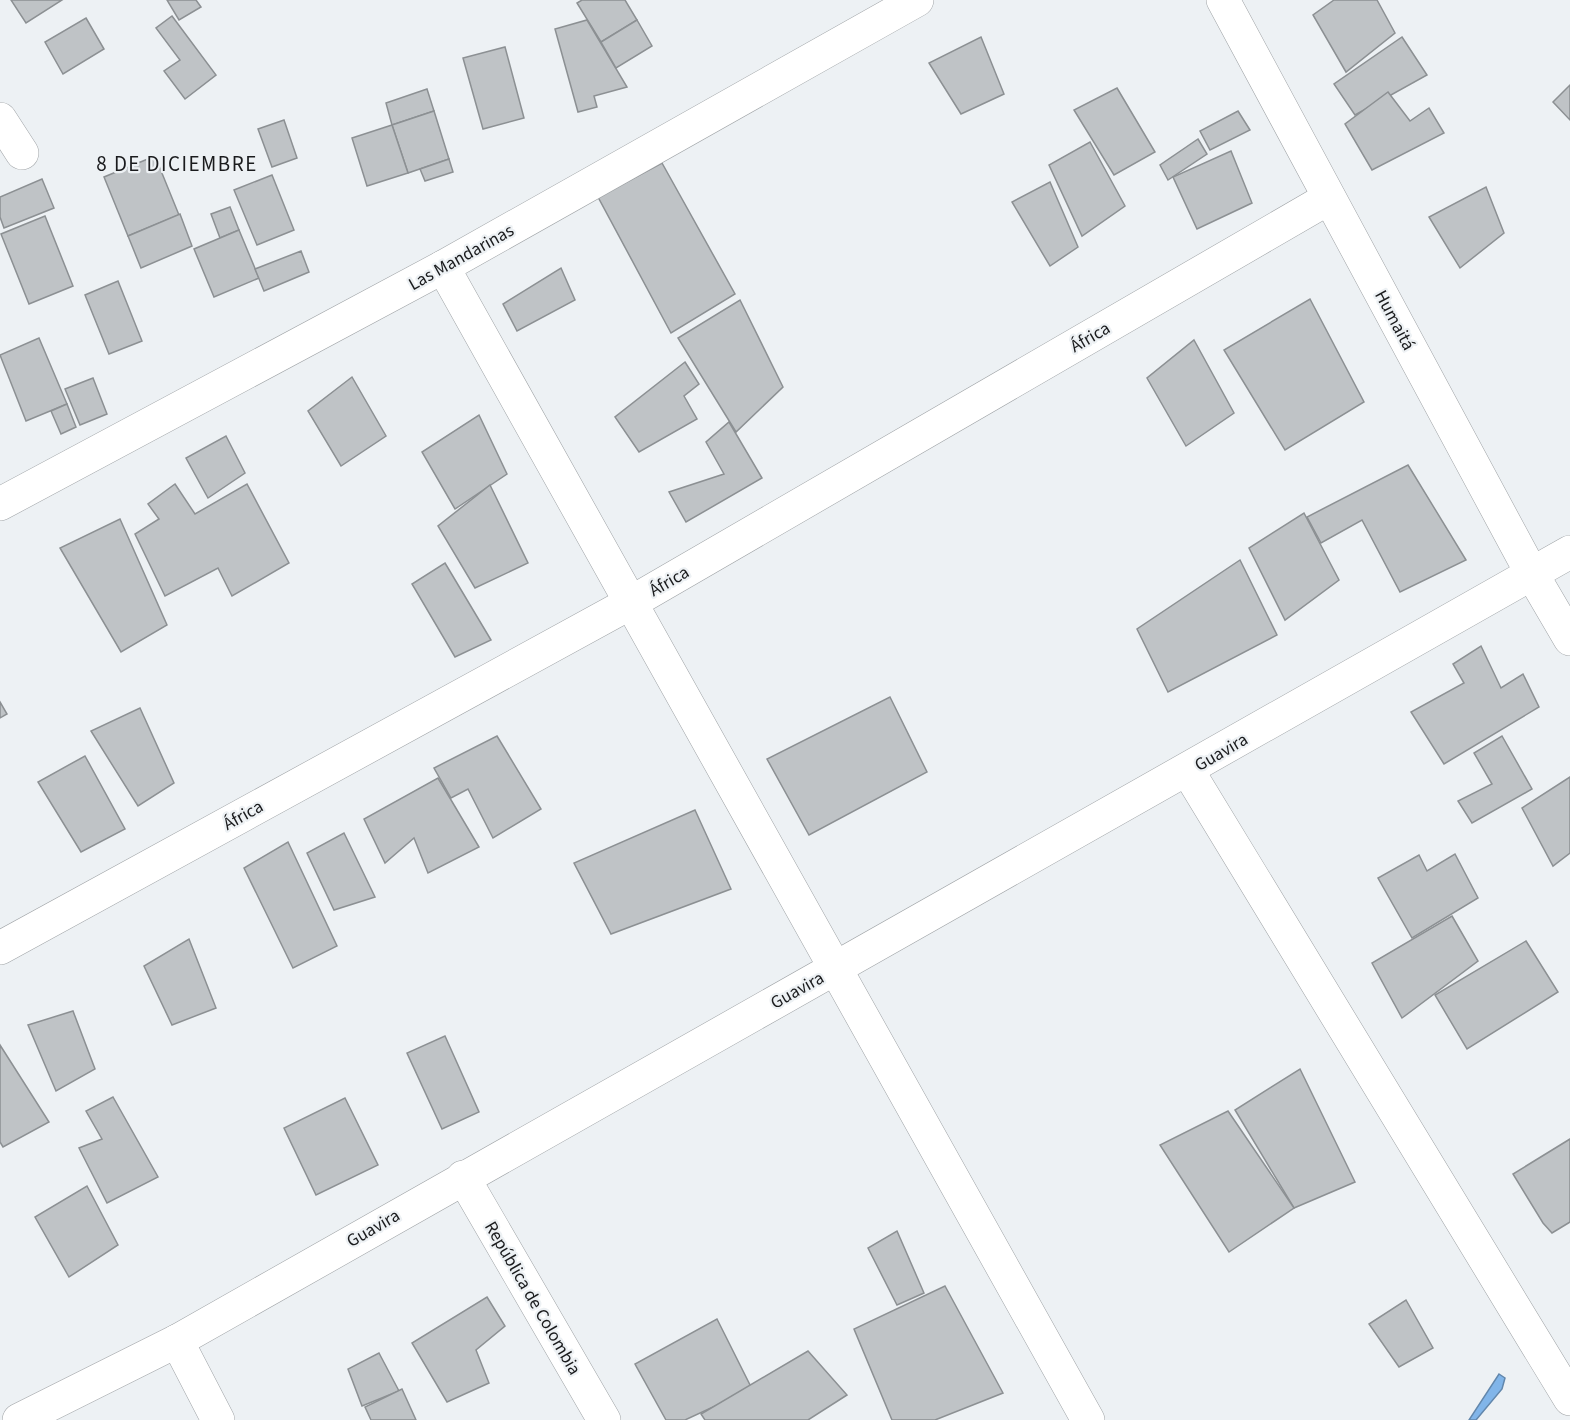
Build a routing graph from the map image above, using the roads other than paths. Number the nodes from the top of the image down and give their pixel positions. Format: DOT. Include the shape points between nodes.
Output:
graph roads {
  1 [pos="917,0"];
  2 [pos="1223,0"];
  3 [pos="0,119"];
  4 [pos="22,153"];
  5 [pos="1329,198"];
  6 [pos="443,267"];
  7 [pos="0,504"];
  8 [pos="1570,552"];
  9 [pos="1532,574"];
  10 [pos="632,602"];
  11 [pos="1570,639"];
  12 [pos="1188,771"];
  13 [pos="0,948"];
  14 [pos="836,968"];
  15 [pos="463,1177"];
  16 [pos="177,1341"];
  17 [pos="1570,1400"];
  18 [pos="19,1420"];
  19 [pos="218,1420"];
  20 [pos="604,1420"];
  21 [pos="1088,1420"];
  1 -- 6 [label="street, Las Mandarinas"];
  2 -- 5 [label="street, Humaitá"];
  3 -- 4 [label="street"];
  5 -- 9 [label="street, Humaitá"];
  5 -- 10 [label="street, África"];
  6 -- 7 [label="street, Las Mandarinas"];
  6 -- 10 [label="street"];
  8 -- 9 [label="street, Guavira"];
  9 -- 11 [label="street, Humaitá"];
  9 -- 12 [label="street, Guavira"];
  10 -- 13 [label="street, África"];
  10 -- 14 [label="street"];
  12 -- 14 [label="street, Guavira"];
  12 -- 17 [label="street"];
  14 -- 15 [label="street, Guavira"];
  14 -- 21 [label="street"];
  15 -- 16 [label="street, Guavira"];
  15 -- 20 [label="street, República de Colombia"];
  16 -- 18 [label="street, Guavira"];
  16 -- 19 [label="street"];
}
